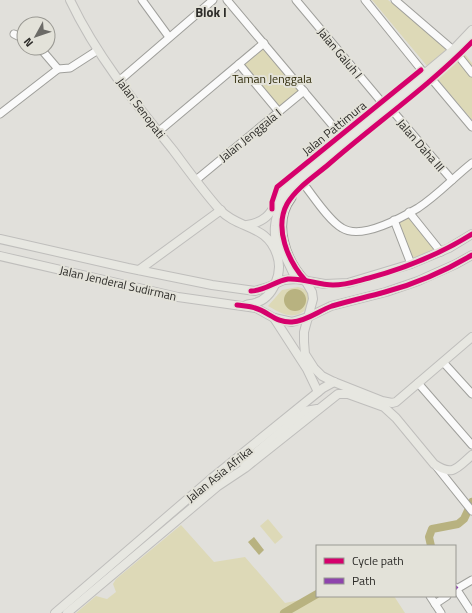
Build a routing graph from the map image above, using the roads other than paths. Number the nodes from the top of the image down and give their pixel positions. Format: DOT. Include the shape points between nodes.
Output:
graph roads {
  1 [pos="70,0"];
  2 [pos="142,0"];
  3 [pos="213,0"];
  4 [pos="227,0"];
  5 [pos="296,0"];
  6 [pos="365,0"];
  7 [pos="399,1"];
  8 [pos="472,30"];
  9 [pos="169,37"];
  10 [pos="472,39"];
  11 [pos="472,42"];
  12 [pos="264,43"];
  13 [pos="98,50"];
  14 [pos="456,53"];
  15 [pos="47,56"];
  16 [pos="239,64"];
  17 [pos="58,69"];
  18 [pos="472,73"];
  19 [pos="429,76"];
  20 [pos="119,80"];
  21 [pos="304,91"];
  22 [pos="389,109"];
  23 [pos="279,112"];
  24 [pos="0,113"];
  25 [pos="472,126"];
  26 [pos="158,132"];
  27 [pos="344,139"];
  28 [pos="472,163"];
  29 [pos="196,180"];
  30 [pos="452,180"];
  31 [pos="303,183"];
  32 [pos="221,210"];
  33 [pos="409,212"];
  34 [pos="394,220"];
  35 [pos="247,225"];
  36 [pos="472,234"];
  37 [pos="275,235"];
  38 [pos="0,239"];
  39 [pos="441,252"];
  40 [pos="277,254"];
  41 [pos="472,255"];
  42 [pos="0,256"];
  43 [pos="411,264"];
  44 [pos="139,270"];
  45 [pos="300,279"];
  46 [pos="275,284"];
  47 [pos="237,306"];
  48 [pos="308,317"];
  49 [pos="274,318"];
  50 [pos="472,337"];
  51 [pos="289,339"];
  52 [pos="305,354"];
  53 [pos="443,362"];
  54 [pos="322,376"];
  55 [pos="315,382"];
  56 [pos="334,382"];
  57 [pos="418,383"];
  58 [pos="318,392"];
  59 [pos="471,393"];
  60 [pos="396,402"];
  61 [pos="318,409"];
  62 [pos="396,418"];
  63 [pos="472,445"];
  64 [pos="472,455"];
  65 [pos="237,459"];
  66 [pos="434,464"];
  67 [pos="455,469"];
  68 [pos="450,484"];
  69 [pos="470,509"];
  70 [pos="472,580"];
  71 [pos="95,584"];
  72 [pos="456,589"];
  73 [pos="431,597"];
  74 [pos="446,597"];
  75 [pos="435,604"];
  76 [pos="55,613"];
  77 [pos="67,613"];
  78 [pos="441,613"];
  79 [pos="472,613"];
  1 -- 13 [label="main road, Jalan Senopati"];
  2 -- 9 [label="street"];
  3 -- 9 [label="street"];
  4 -- 12 [label="street"];
  5 -- 22 [label="street, Jalan Galuh I"];
  6 -- 19 [label="street"];
  7 -- 14 [label="street"];
  8 -- 14 [label="main road, Jalan Pattimura"];
  9 -- 20 [label="street"];
  10 -- 14 [label="main road, Jalan Pattimura"];
  11 -- 14 [label="street, Jalan Pattimura"];
  12 -- 16 [label="street"];
  12 -- 21 [label="street"];
  13 -- 17 [label="street" via="70,68"];
  13 -- 20 [label="main road, Jalan Senopati"];
  14 -- 18 [label="street"];
  14 -- 19 [label="main road, Jalan Pattimura"];
  15 -- 17 [label="street"];
  16 -- 23 [label="street"];
  16 -- 26 [label="street"];
  17 -- 24 [label="street"];
  19 -- 22 [label="main road, Jalan Pattimura"];
  19 -- 25 [label="street"];
  20 -- 26 [label="main road, Jalan Senopati"];
  21 -- 23 [label="street, Jalan Jenggala I"];
  21 -- 27 [label="street"];
  22 -- 27 [label="main road, Jalan Pattimura"];
  22 -- 30 [label="street, Jalan Daha III"];
  22 -- 31 [label="main road, Jalan Pattimura"];
  23 -- 29 [label="street, Jalan Jenggala I"];
  26 -- 29 [label="main road, Jalan Senopati"];
  27 -- 35 [label="main road, Jalan Pattimura" via="286,188 268,217 256,224"];
  28 -- 30 [label="street"];
  29 -- 32 [label="main road, Jalan Senopati"];
  30 -- 33 [label="street" via="424,204"];
  31 -- 34 [label="street" via="335,223 346,230 362,232"];
  31 -- 37 [label="main road, Jalan Pattimura" via="288,197 283,206 275,224"];
  31 -- 45 [label="street, Jalan Pattimura" via="287,204 282,232"];
  32 -- 35 [label="main road" via="235,221"];
  32 -- 44 [label="main road, Jalan Jenderal Sudirman"];
  33 -- 34 [label="street"];
  33 -- 39 [label="street"];
  34 -- 43 [label="street"];
  35 -- 40 [label="main road" via="266,236"];
  36 -- 39 [label="main road"];
  37 -- 40 [label="main road, Jalan Pattimura"];
  37 -- 45 [label="main road"];
  38 -- 44 [label="main road, Jalan Jenderal Sudirman"];
  39 -- 43 [label="main road"];
  40 -- 46 [label="main road" via="278,274"];
  41 -- 48 [label="main road" via="418,281 331,306"];
  42 -- 47 [label="main road, Jalan Jenderal Sudirman" via="178,297"];
  43 -- 45 [label="main road" via="343,284 325,284"];
  44 -- 46 [label="main road, Jalan Jenderal Sudirman" via="245,291 258,291"];
  45 -- 46 [label="main road, Jalan Jenderal Sudirman" via="284,280"];
  45 -- 48 [label="main road" via="312,292 313,299"];
  46 -- 47 [label="main road" via="264,299"];
  47 -- 49 [label="main road, Jalan Jenderal Sudirman" via="256,308"];
  48 -- 49 [label="main road" via="292,322"];
  48 -- 52 [label="main road" via="303,337"];
  49 -- 51 [label="main road"];
  50 -- 53 [label="main road"];
  51 -- 52 [label="main road" via="296,339"];
  51 -- 55 [label="main road"];
  52 -- 54 [label="main road"];
  53 -- 57 [label="main road"];
  53 -- 59 [label="street"];
  54 -- 55 [label="main road"];
  54 -- 56 [label="main road"];
  55 -- 58 [label="main road"];
  56 -- 58 [label="main road, Jalan Asia Afrika"];
  56 -- 60 [label="main road" via="382,401"];
  57 -- 60 [label="main road"];
  57 -- 63 [label="street"];
  58 -- 65 [label="main road, Jalan Asia Afrika"];
  60 -- 62 [label="main road"];
  61 -- 62 [label="main road, Jalan Asia Afrika" via="338,394 348,394 384,407"];
  61 -- 65 [label="main road" via="305,411 245,462"];
  61 -- 71 [label="main road, Jalan Asia Afrika"];
  62 -- 66 [label="main road, Jalan Asia Afrika"];
  64 -- 67 [label="main road"];
  65 -- 71 [label="main road, Jalan Asia Afrika" via="212,478"];
  66 -- 67 [label="main road" via="447,471"];
  66 -- 68 [label="street"];
  67 -- 68 [label="street"];
  68 -- 69 [label="street"];
  70 -- 72 [label="street"];
  71 -- 76 [label="main road, Jalan Asia Afrika"];
  71 -- 77 [label="main road, Jalan Asia Afrika"];
  72 -- 79 [label="street"];
  73 -- 75 [label="street"];
  74 -- 75 [label="street"];
  75 -- 78 [label="street"];
}
